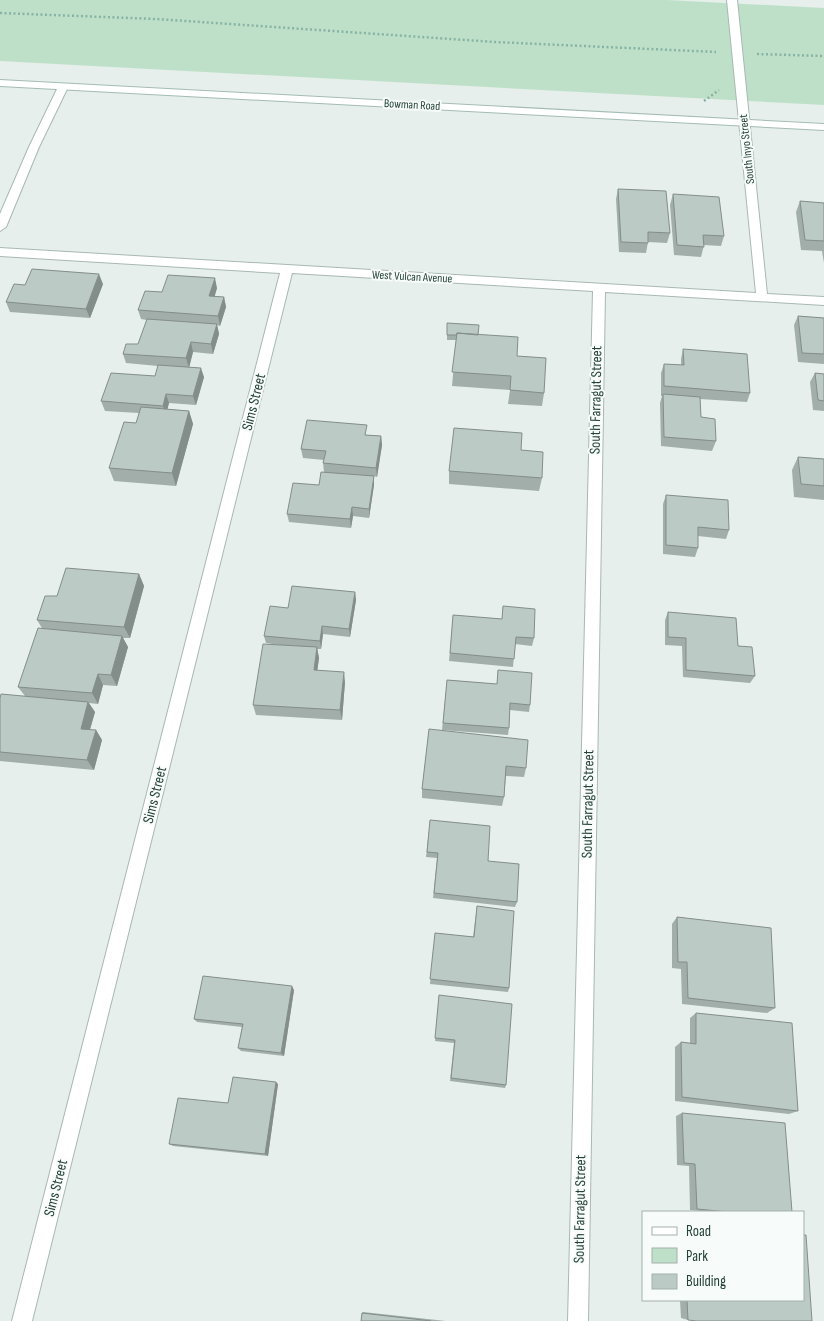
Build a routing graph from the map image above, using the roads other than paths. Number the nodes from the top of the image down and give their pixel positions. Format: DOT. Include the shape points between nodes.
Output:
graph roads {
  1 [pos="732,0"];
  2 [pos="0,83"];
  3 [pos="62,86"];
  4 [pos="744,123"];
  5 [pos="824,127"];
  6 [pos="0,227"];
  7 [pos="0,252"];
  8 [pos="288,269"];
  9 [pos="599,288"];
  10 [pos="762,298"];
  11 [pos="824,301"];
  12 [pos="22,1321"];
  13 [pos="578,1321"];
  1 -- 4 [label="street, South Inyo Street"];
  2 -- 3 [label="street, Bowman Road"];
  3 -- 4 [label="street, Bowman Road"];
  3 -- 6 [label="street"];
  4 -- 5 [label="street, Bowman Road"];
  4 -- 10 [label="street, South Inyo Street"];
  7 -- 8 [label="street, West Vulcan Avenue"];
  8 -- 9 [label="street, West Vulcan Avenue"];
  8 -- 12 [label="street, Sims Street"];
  9 -- 10 [label="street, West Vulcan Avenue"];
  9 -- 13 [label="street, South Farragut Street"];
  10 -- 11 [label="street, West Vulcan Avenue"];
}
